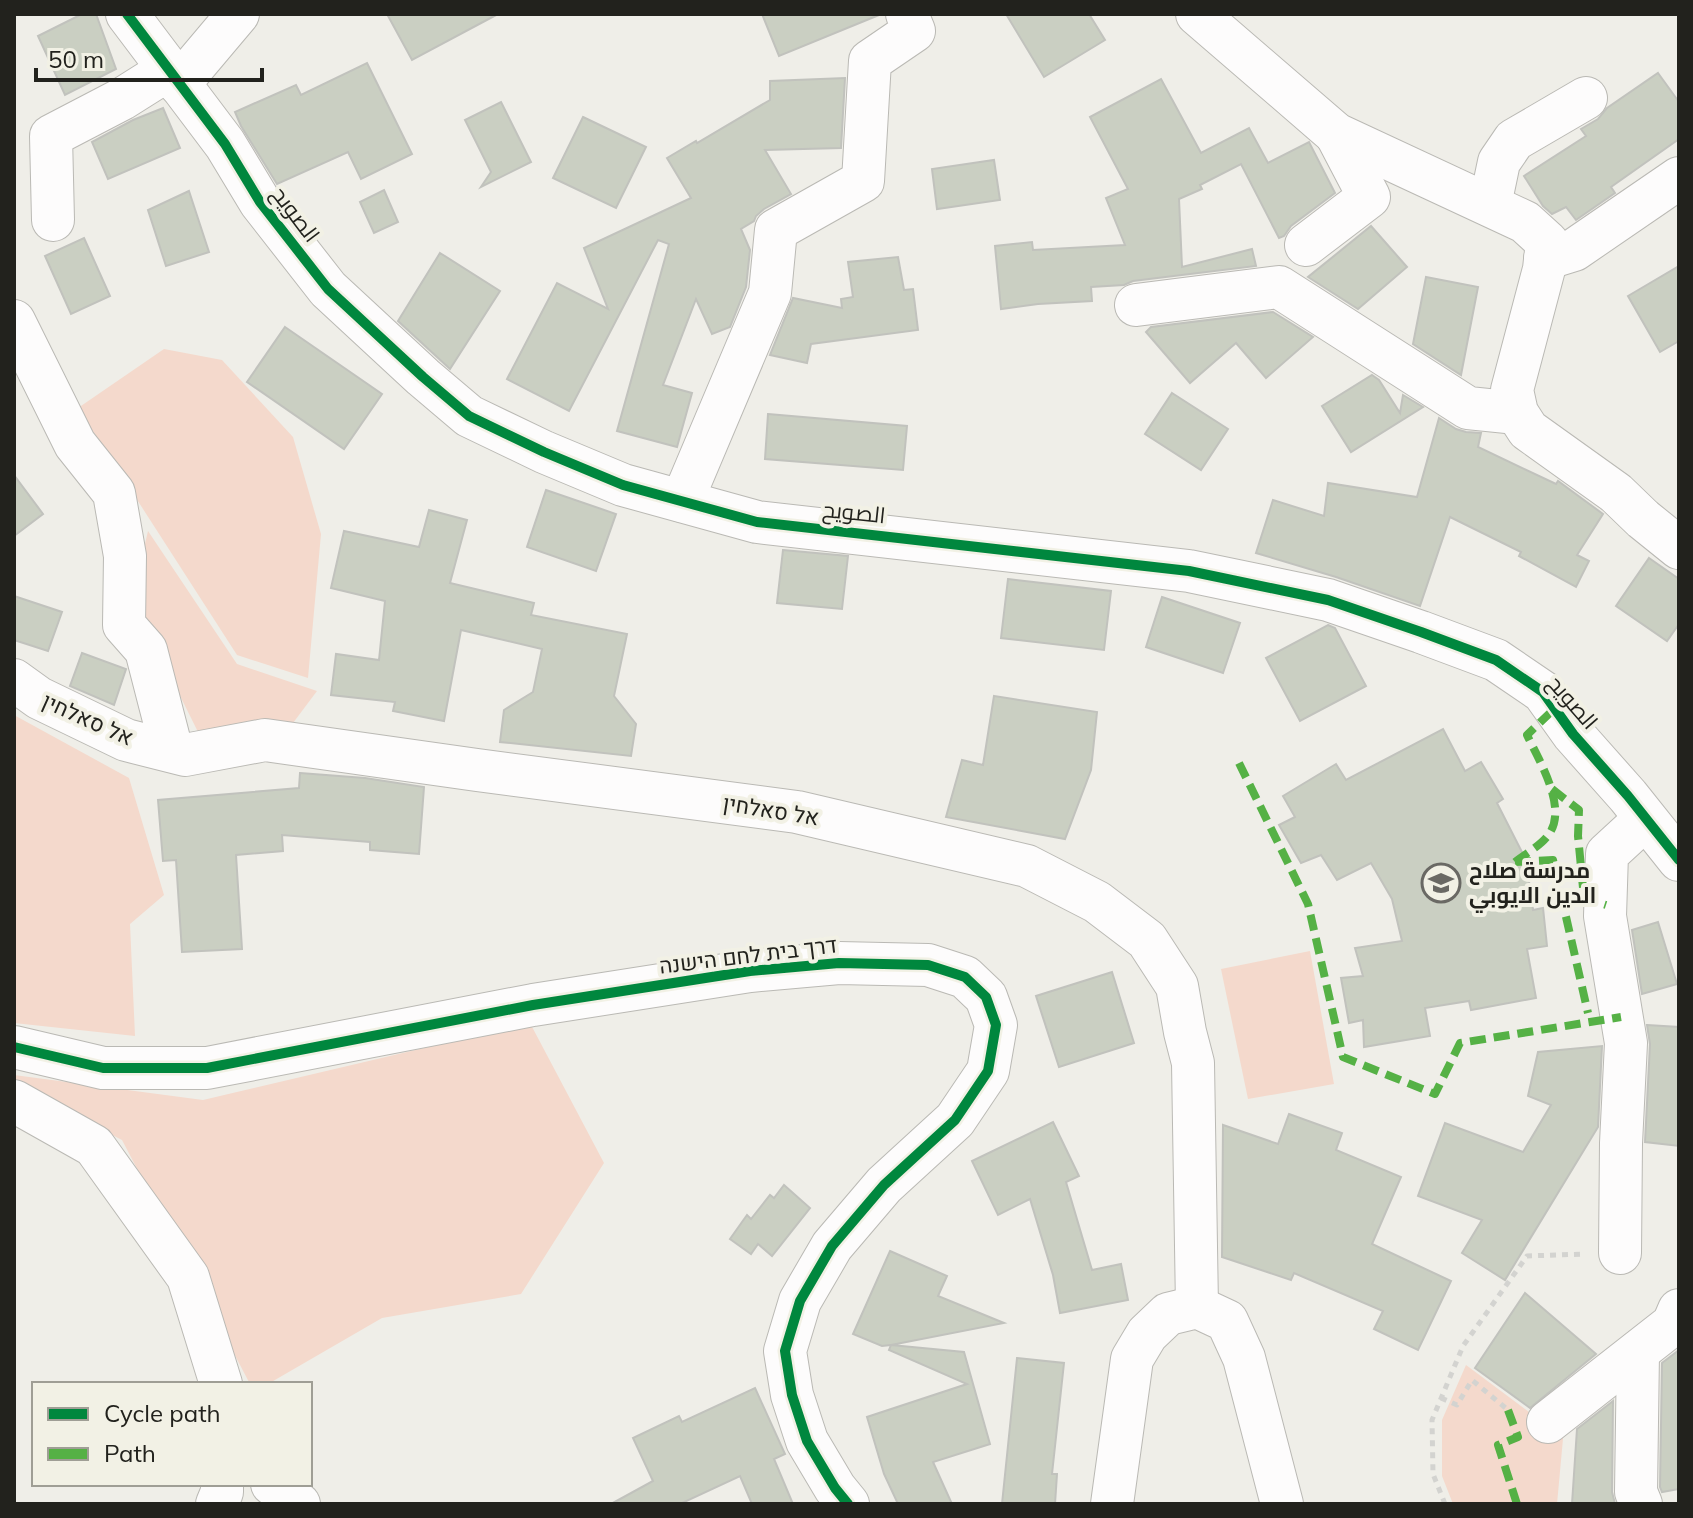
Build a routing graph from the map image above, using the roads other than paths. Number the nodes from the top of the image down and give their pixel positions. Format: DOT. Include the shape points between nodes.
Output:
graph roads {
  1 [pos="127,14"];
  2 [pos="238,14"];
  3 [pos="907,14"];
  4 [pos="1197,14"];
  5 [pos="173,77"];
  6 [pos="1586,98"];
  7 [pos="1336,134"];
  8 [pos="1679,178"];
  9 [pos="1490,205"];
  10 [pos="53,220"];
  11 [pos="1306,245"];
  12 [pos="1545,259"];
  13 [pos="1136,305"];
  14 [pos="14,321"];
  15 [pos="1517,413"];
  16 [pos="682,501"];
  17 [pos="1679,548"];
  18 [pos="14,680"];
  19 [pos="172,751"];
  20 [pos="1645,819"];
  21 [pos="1679,860"];
  22 [pos="14,1047"];
  23 [pos="14,1101"];
  24 [pos="1620,1253"];
  25 [pos="1197,1307"];
  26 [pos="1679,1310"];
  27 [pos="1638,1352"];
  28 [pos="220,1382"];
  29 [pos="1548,1422"];
  30 [pos="275,1486"];
  31 [pos="299,1504"];
  32 [pos="848,1504"];
  33 [pos="1112,1504"];
  34 [pos="1282,1504"];
  35 [pos="1641,1504"];
  1 -- 5 [label="street, الصويح"];
  2 -- 5 [label="street"];
  3 -- 16 [label="street" via="914,31 870,61 863,181 776,230 770,293"];
  4 -- 7 [label="street"];
  5 -- 10 [label="street" via="51,136"];
  5 -- 16 [label="street, الصويح" via="328,289 469,416 623,485"];
  6 -- 9 [label="street" via="1514,140 1499,162"];
  7 -- 9 [label="street"];
  7 -- 11 [label="street" via="1369,197"];
  8 -- 12 [label="street" via="1574,250"];
  9 -- 12 [label="street" via="1525,222 1547,242"];
  12 -- 15 [label="street" via="1512,390"];
  13 -- 15 [label="street" via="1279,287 1468,408"];
  14 -- 19 [label="street" via="75,444 114,493 125,556 124,625 146,650"];
  15 -- 17 [label="street" via="1528,430 1616,493"];
  16 -- 20 [label="street, الصويح" via="757,522 1189,571 1328,600 1496,660 1543,692"];
  18 -- 19 [label="street, אל סאלחין" via="39,698 126,740"];
  19 -- 25 [label="street, אל סאלחין" via="185,755 265,740 797,812 1027,866 1097,902 1147,940 1177,986 1193,1063"];
  20 -- 21 [label="street, الصويح"];
  20 -- 24 [label="street" via="1607,854 1605,916 1626,1043"];
  22 -- 32 [label="street, דרך בית לחם הישנה" via="103,1068 207,1068 533,1005 750,971 839,963 928,965 965,977 986,997 996,1025 988,1071 955,1120 884,1185 832,1246 800,1301 785,1351 807,1441"];
  23 -- 28 [label="street" via="94,1146 188,1277"];
  25 -- 33 [label="street" via="1168,1314 1132,1359"];
  25 -- 34 [label="street" via="1227,1321 1244,1358"];
  26 -- 27 [label="street" via="1673,1324"];
  27 -- 29 [label="street"];
  27 -- 35 [label="street" via="1636,1492"];
  30 -- 31 [label="street"];
}
